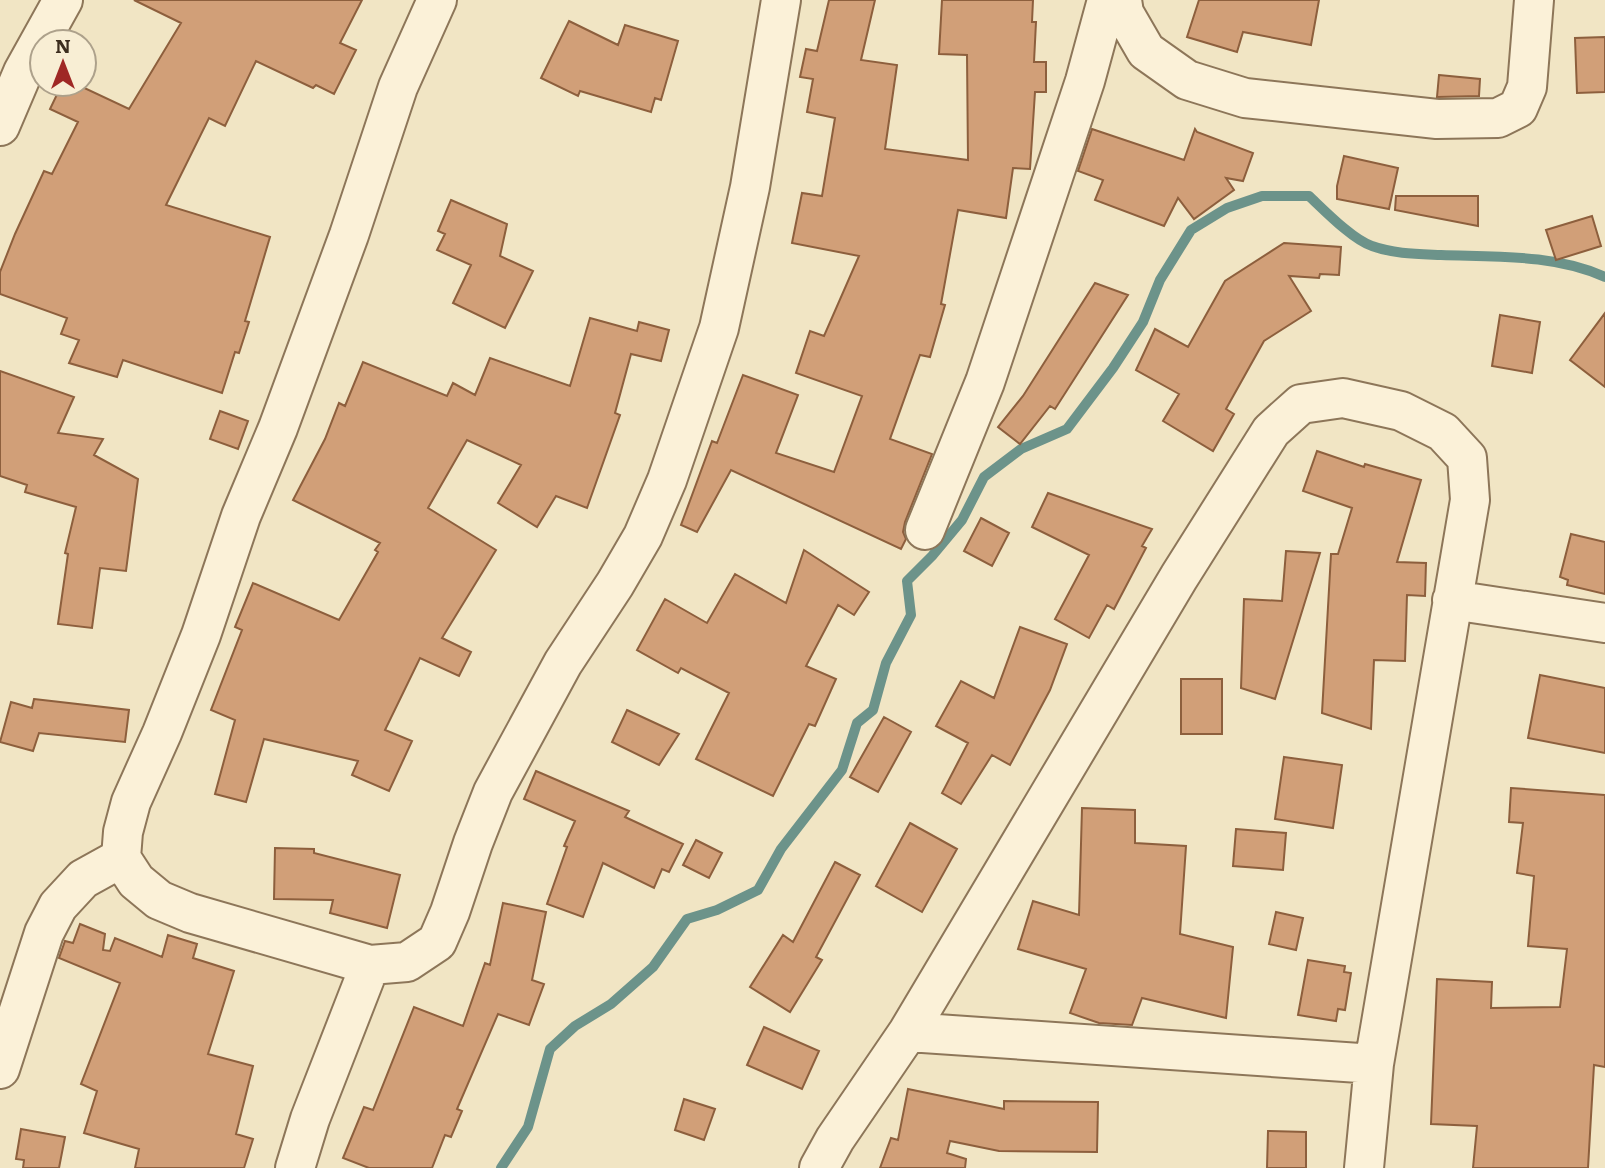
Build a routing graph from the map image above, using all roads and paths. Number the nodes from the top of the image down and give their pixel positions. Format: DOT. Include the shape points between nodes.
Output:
graph roads {
  1 [pos="62,0"];
  2 [pos="436,0"];
  3 [pos="781,0"];
  4 [pos="1107,0"];
  5 [pos="1122,0"];
  6 [pos="1534,0"];
  7 [pos="0,126"];
  8 [pos="925,530"];
  9 [pos="1452,600"];
  10 [pos="1605,623"];
  11 [pos="121,858"];
  12 [pos="370,965"];
  13 [pos="908,1032"];
  14 [pos="1374,1064"];
  15 [pos="0,1069"];
  16 [pos="295,1168"];
  17 [pos="819,1168"];
  18 [pos="1364,1168"];
  1 -- 7 [label="street"];
  2 -- 11 [label="street" via="398,87 349,235 241,516 201,635 131,802"];
  3 -- 12 [label="street" via="750,187 719,328 653,514 615,584 563,663 493,792 437,942 407,962"];
  4 -- 8 [label="street" via="1085,81 990,369"];
  5 -- 6 [label="street" via="1124,13 1146,51 1187,80 1245,98 1437,119 1498,118 1518,108 1527,87"];
  9 -- 10 [label="street"];
  9 -- 13 [label="street" via="1470,500 1466,458 1443,432 1401,411 1343,398 1301,404 1271,431 1186,566"];
  9 -- 14 [label="street"];
  11 -- 12 [label="street" via="136,881 159,900"];
  11 -- 15 [label="street" via="83,879 58,906 44,933"];
  12 -- 16 [label="street"];
  13 -- 14 [label="street"];
  13 -- 17 [label="street"];
  14 -- 18 [label="street"];
}
